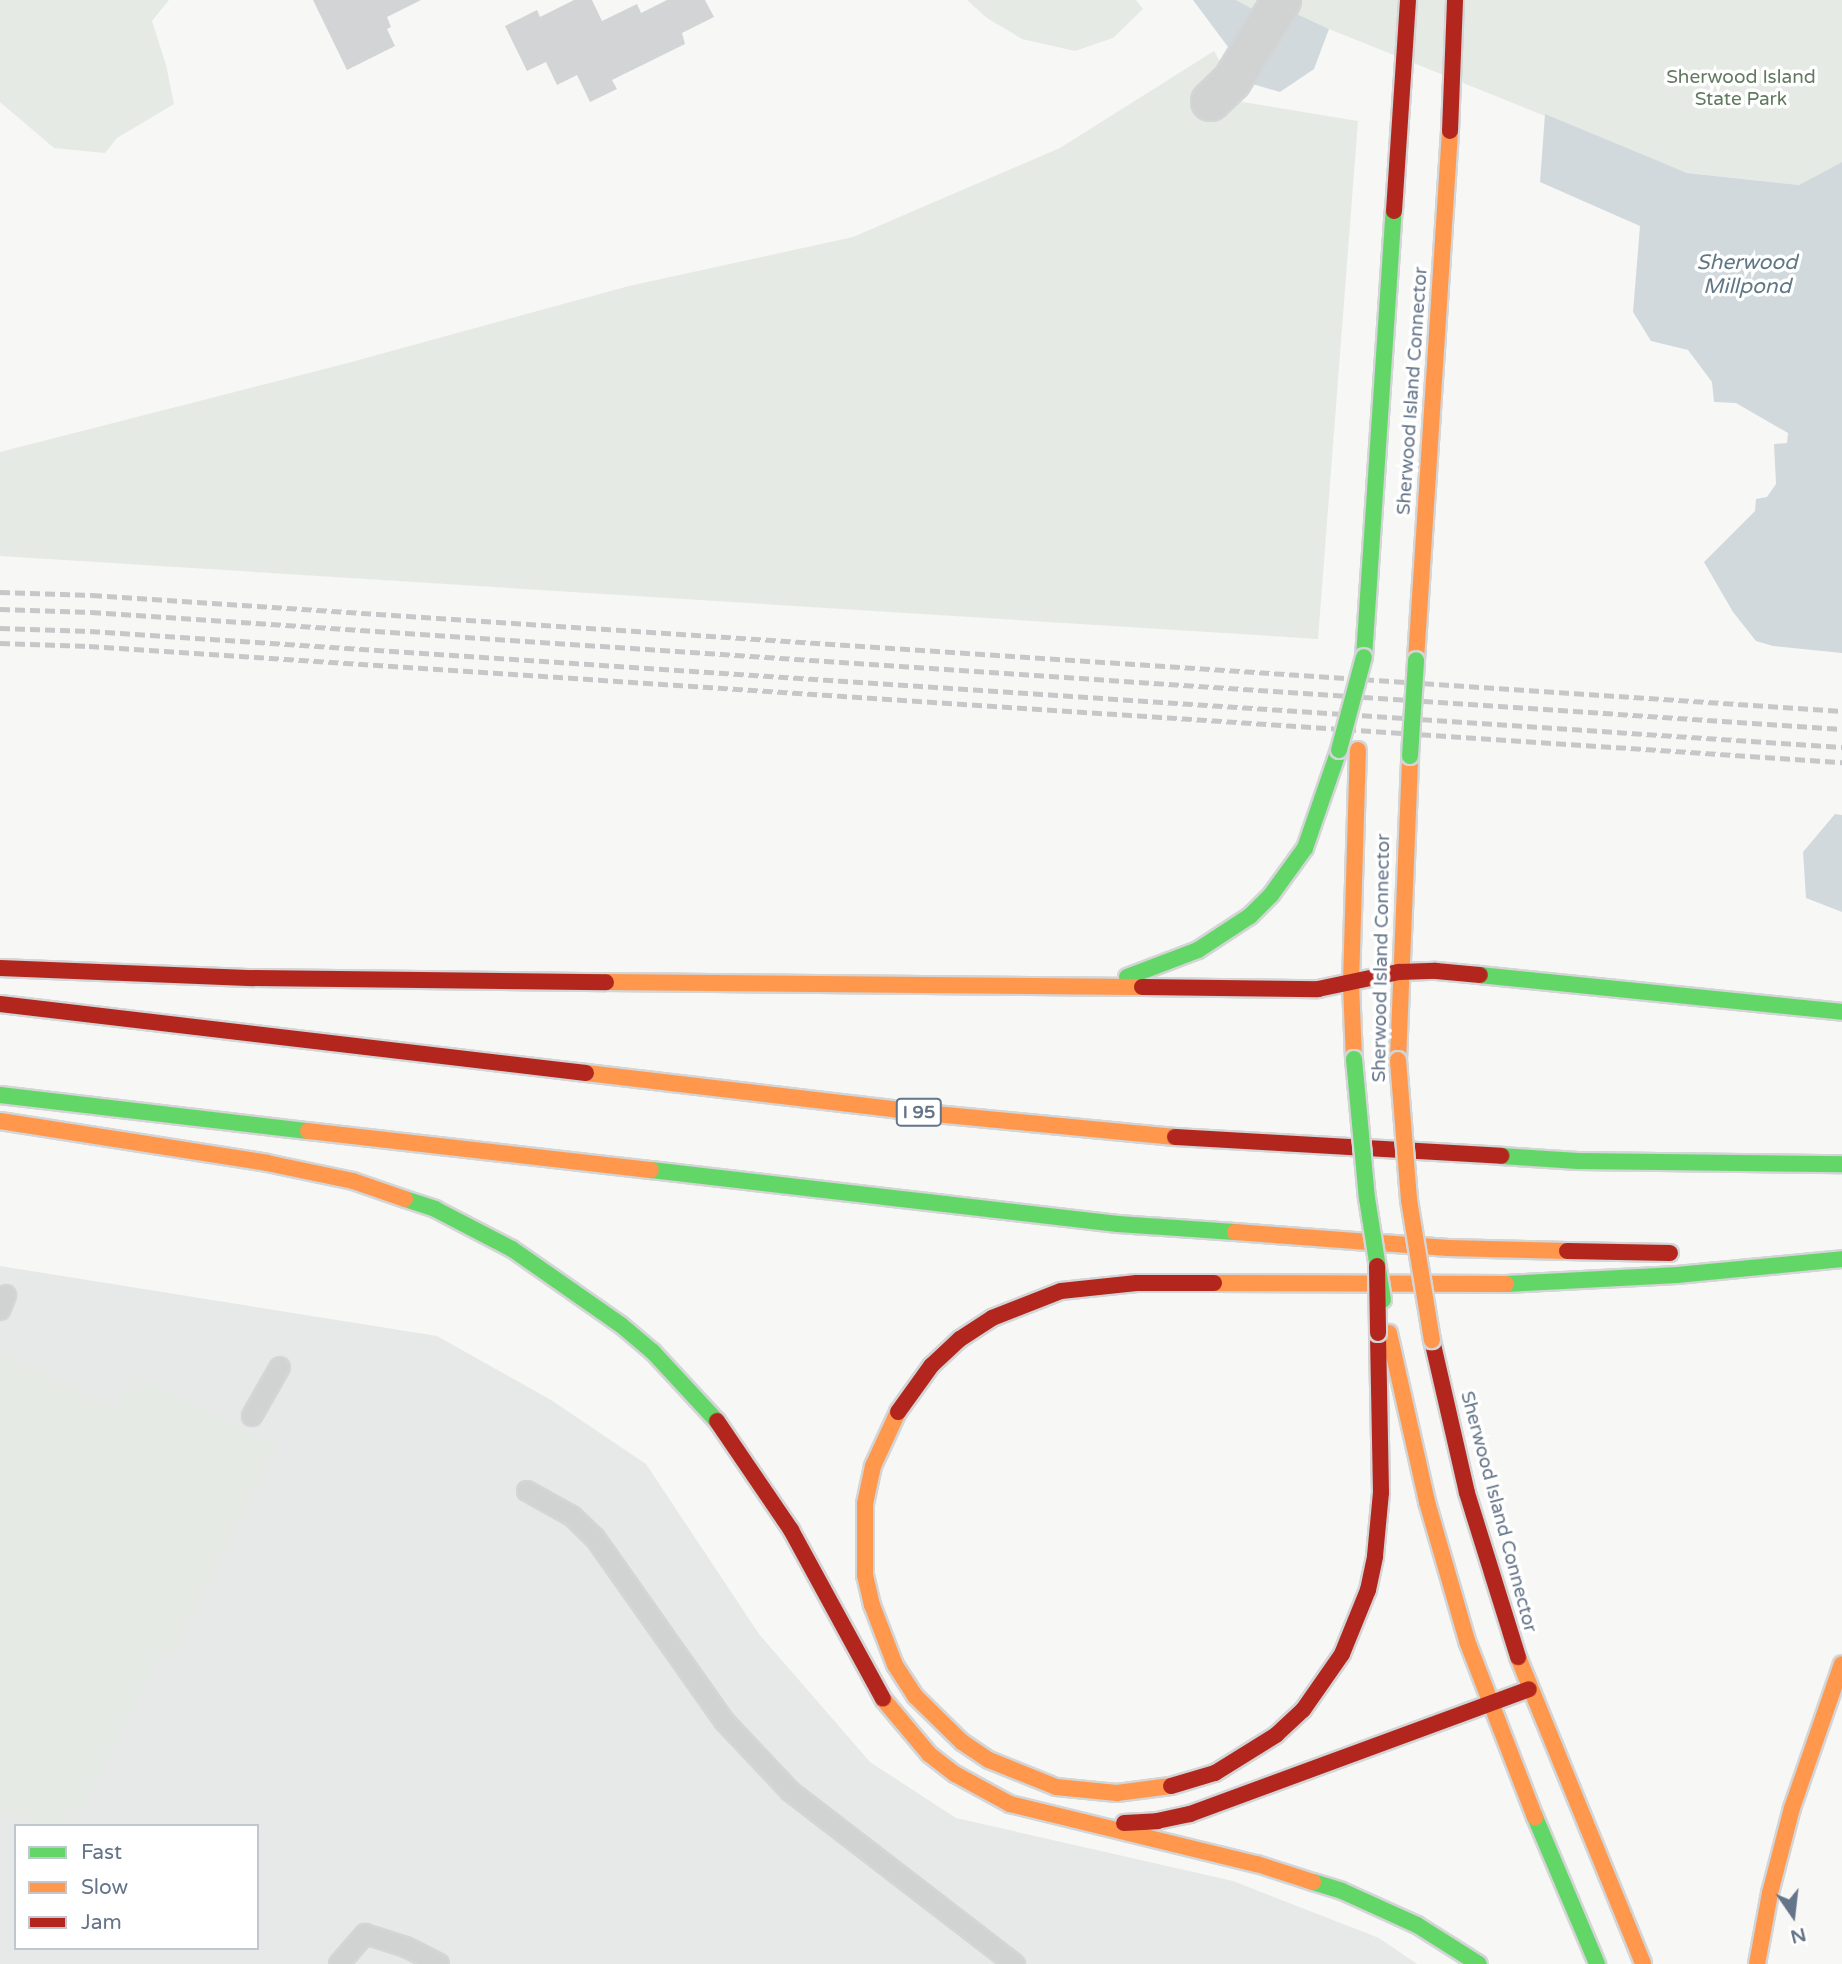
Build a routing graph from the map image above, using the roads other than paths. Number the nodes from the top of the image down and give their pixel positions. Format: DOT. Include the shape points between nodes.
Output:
graph roads {
  1 [pos="1408,0"];
  2 [pos="1455,0"];
  3 [pos="1279,4"];
  4 [pos="1210,101"];
  5 [pos="1364,657"];
  6 [pos="0,968"];
  7 [pos="1399,972"];
  8 [pos="1351,983"];
  9 [pos="1101,985"];
  10 [pos="0,1004"];
  11 [pos="1842,1012"];
  12 [pos="0,1096"];
  13 [pos="0,1121"];
  14 [pos="1842,1164"];
  15 [pos="1693,1254"];
  16 [pos="1720,1254"];
  17 [pos="1842,1257"];
  18 [pos="1384,1333"];
  19 [pos="280,1367"];
  20 [pos="252,1416"];
  21 [pos="527,1491"];
  22 [pos="1842,1664"];
  23 [pos="1529,1689"];
  24 [pos="1489,1704"];
  25 [pos="1073,1822"];
  26 [pos="340,1964"];
  27 [pos="439,1964"];
  28 [pos="1015,1964"];
  29 [pos="1479,1964"];
  30 [pos="1597,1964"];
  31 [pos="1643,1964"];
  32 [pos="1757,1964"];
  1 -- 5 [label="main road, Sherwood Island Connector"];
  2 -- 7 [label="main road, Sherwood Island Connector, bridge" via="1448,193"];
  3 -- 4 [label="street" via="1231,81"];
  5 -- 8 [label="main road, Sherwood Island Connector, bridge"];
  5 -- 9 [label="main road, bridge" via="1339,750 1305,848 1271,895 1250,916 1198,950"];
  6 -- 9 [label="main road" via="254,978"];
  7 -- 8 [label="main road"];
  7 -- 11 [label="main road" via="1436,971"];
  7 -- 23 [label="main road, Sherwood Island Connector, bridge" via="1398,1060 1409,1200 1432,1339 1474,1517"];
  8 -- 9 [label="main road" via="1318,989"];
  8 -- 18 [label="main road, Sherwood Island Connector, bridge" via="1354,1059"];
  10 -- 14 [label="main road, I 95" via="1141,1135 1578,1161"];
  12 -- 15 [label="main road" via="1105,1223 1448,1248"];
  13 -- 25 [label="main road" via="353,1181 473,1226 549,1272 653,1352 736,1445 791,1530 874,1687 907,1732 929,1754 983,1790 1010,1804"];
  16 -- 17 [label="main road"];
  17 -- 18 [label="main road" via="1676,1275 1510,1284 1137,1283 1061,1292 992,1318 960,1339 907,1396 873,1466 865,1504 864,1575 891,1656 915,1696 962,1742 989,1760 1056,1787 1085,1791 1138,1792 1182,1785 1215,1773 1276,1735 1303,1710 1330,1674 1368,1590 1381,1492"];
  18 -- 24 [label="main road" via="1447,1576"];
  19 -- 20 [label="lane"];
  21 -- 28 [label="lane" via="572,1516 595,1538 724,1721 790,1791"];
  22 -- 32 [label="main road" via="1792,1808"];
  23 -- 24 [label="main road"];
  23 -- 31 [label="main road, Sherwood Island Connector"];
  24 -- 25 [label="main road" via="1190,1814 1157,1821"];
  24 -- 30 [label="main road"];
  25 -- 29 [label="main road" via="1301,1877 1392,1912 1451,1943"];
  26 -- 27 [label="lane" via="365,1934"];
}
